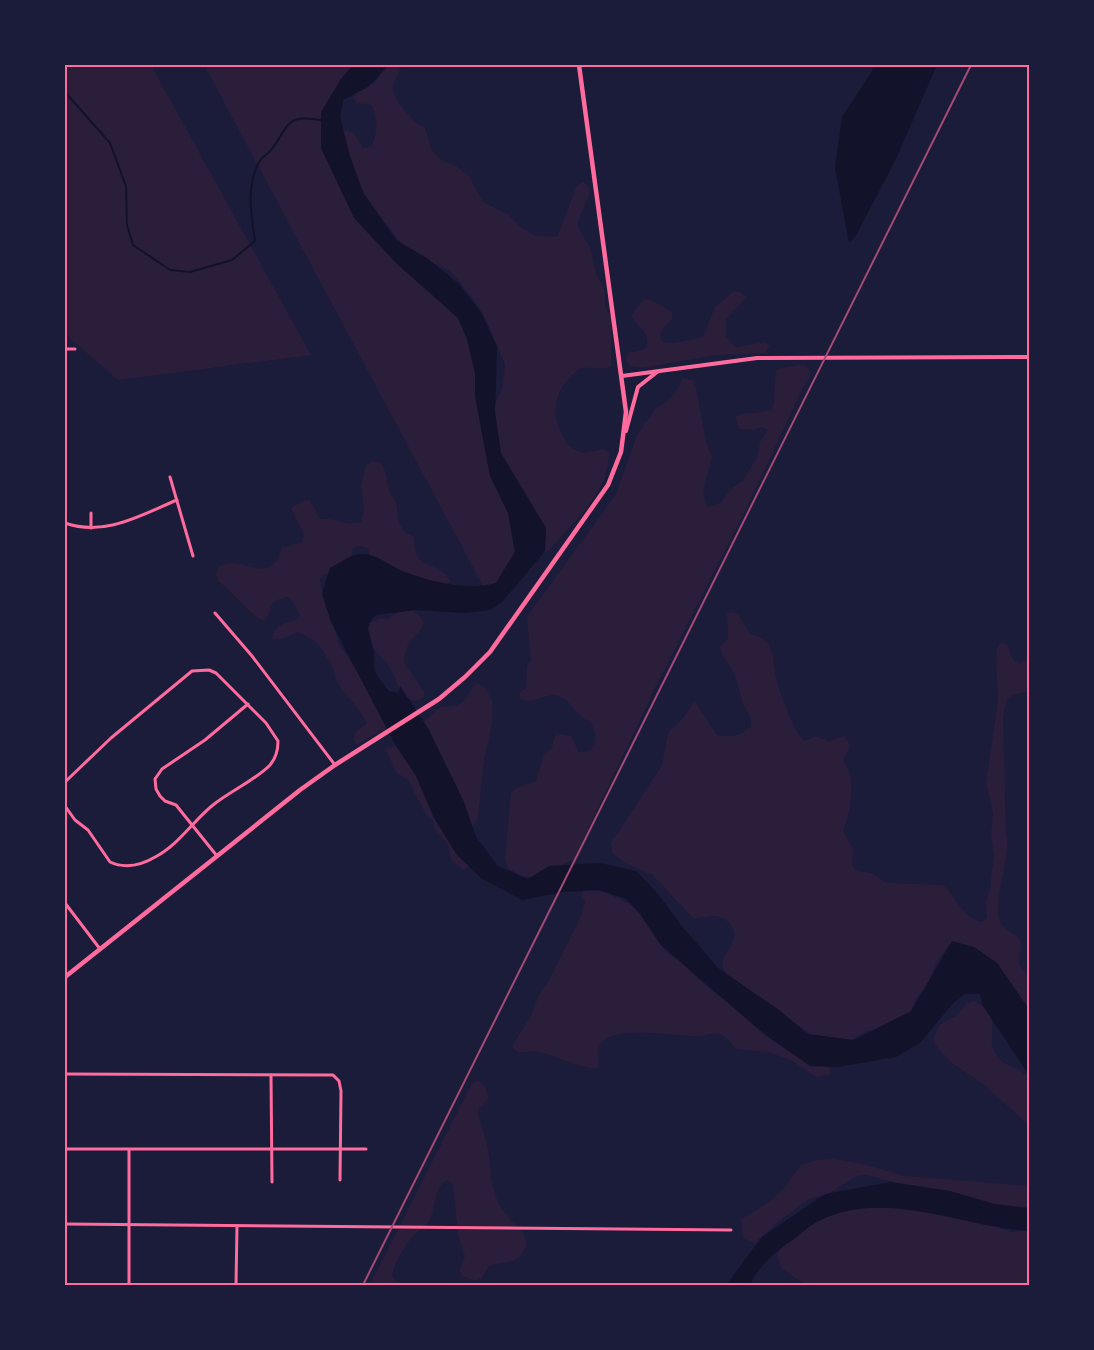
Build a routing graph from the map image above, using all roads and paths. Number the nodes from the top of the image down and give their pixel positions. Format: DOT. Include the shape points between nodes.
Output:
graph roads {
  1 [pos="579,65"];
  2 [pos="65,349"];
  3 [pos="75,349"];
  4 [pos="1029,357"];
  5 [pos="660,370"];
  6 [pos="622,376"];
  7 [pos="626,431"];
  8 [pos="170,477"];
  9 [pos="177,500"];
  10 [pos="91,513"];
  11 [pos="65,523"];
  12 [pos="91,528"];
  13 [pos="193,556"];
  14 [pos="215,613"];
  15 [pos="248,704"];
  16 [pos="335,764"];
  17 [pos="65,782"];
  18 [pos="65,806"];
  19 [pos="193,825"];
  20 [pos="218,856"];
  21 [pos="65,903"];
  22 [pos="100,949"];
  23 [pos="65,977"];
  24 [pos="65,1074"];
  25 [pos="271,1074"];
  26 [pos="339,1148"];
  27 [pos="65,1149"];
  28 [pos="271,1149"];
  29 [pos="366,1149"];
  30 [pos="129,1150"];
  31 [pos="340,1180"];
  32 [pos="272,1182"];
  33 [pos="65,1224"];
  34 [pos="130,1224"];
  35 [pos="237,1226"];
  36 [pos="732,1230"];
  37 [pos="129,1285"];
  38 [pos="236,1285"];
  1 -- 6 [label="main road"];
  2 -- 3 [label="street"];
  4 -- 5 [label="street" via="766,358"];
  5 -- 6 [label="street"];
  5 -- 7 [label="street" via="638,387"];
  6 -- 7 [label="main road"];
  7 -- 16 [label="main road" via="616,470 604,493 490,652 454,687"];
  8 -- 9 [label="street"];
  9 -- 12 [label="street" via="121,523"];
  9 -- 13 [label="street"];
  10 -- 12 [label="street"];
  11 -- 12 [label="street"];
  14 -- 16 [label="street"];
  15 -- 17 [label="street" via="216,673 192,671 111,738"];
  15 -- 19 [label="street" via="273,731 278,741 275,758 265,770 231,791"];
  15 -- 19 [label="street" via="205,740 162,769 155,779 160,796 176,805"];
  16 -- 20 [label="main road"];
  18 -- 19 [label="street" via="88,830 110,862 117,866 126,867 157,856"];
  19 -- 20 [label="street"];
  20 -- 22 [label="main road"];
  21 -- 22 [label="street"];
  22 -- 23 [label="main road"];
  24 -- 25 [label="street"];
  25 -- 26 [label="street" via="333,1075 339,1082 341,1106"];
  25 -- 28 [label="street"];
  26 -- 28 [label="street"];
  26 -- 29 [label="street"];
  26 -- 31 [label="street"];
  27 -- 30 [label="street"];
  28 -- 30 [label="street"];
  28 -- 32 [label="street"];
  30 -- 34 [label="street"];
  33 -- 34 [label="street"];
  34 -- 35 [label="street"];
  34 -- 37 [label="street"];
  35 -- 36 [label="street"];
  35 -- 38 [label="street"];
}
